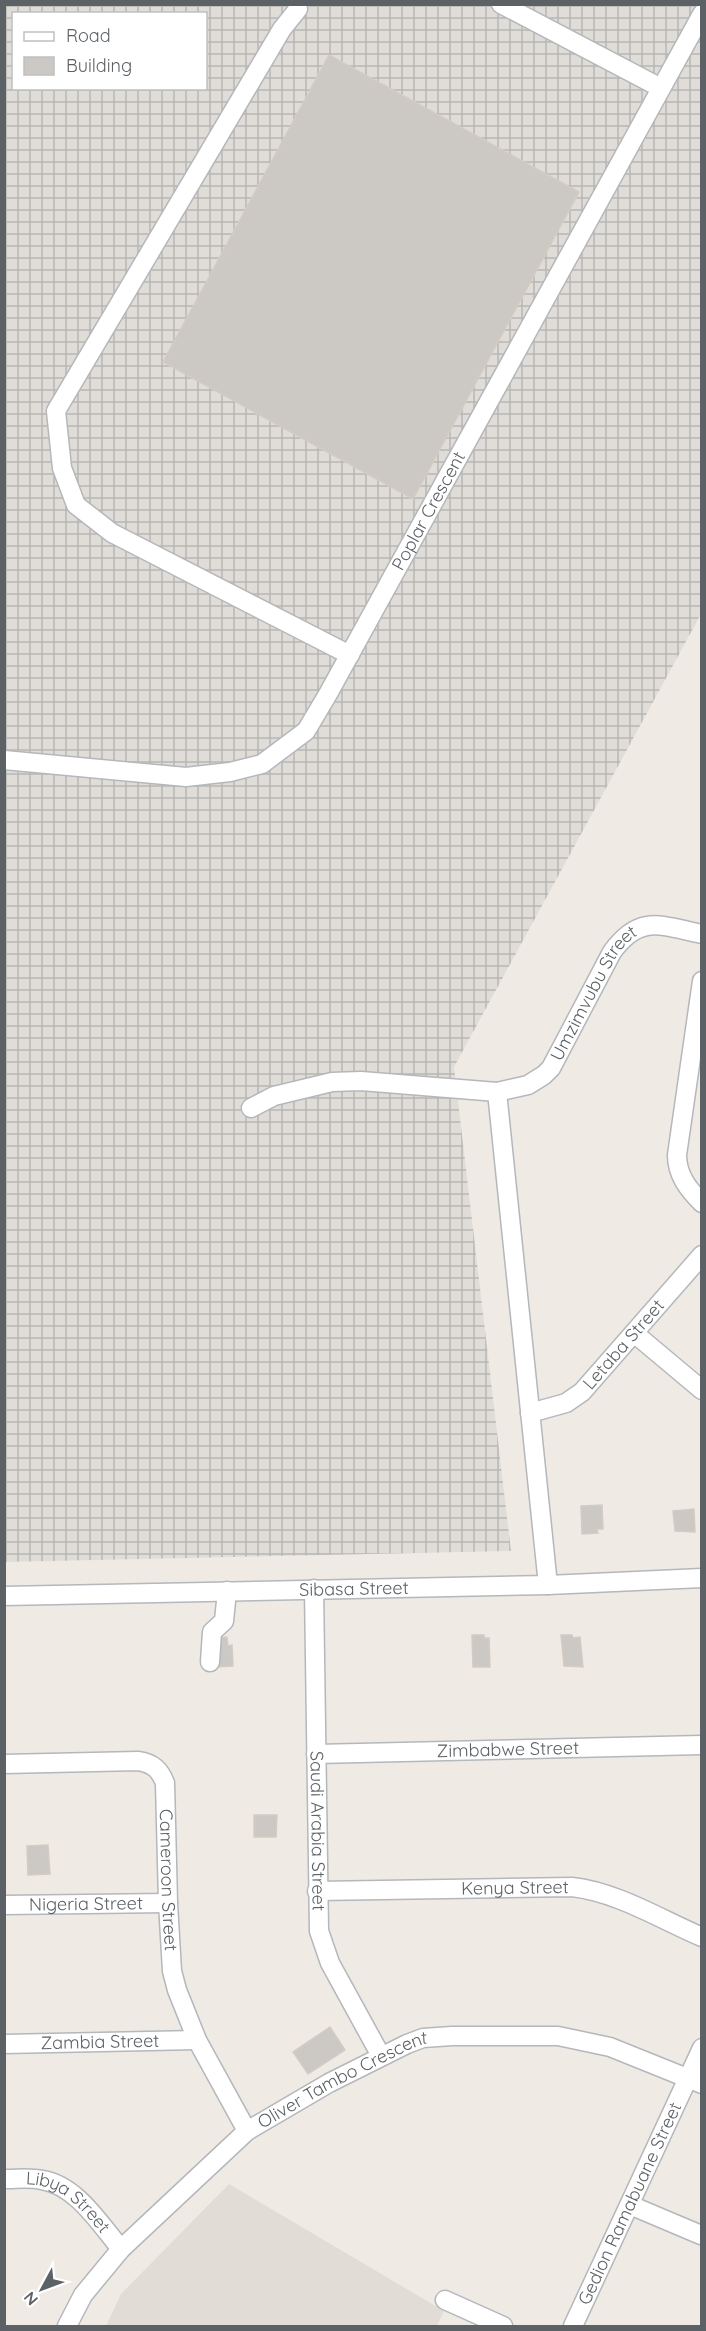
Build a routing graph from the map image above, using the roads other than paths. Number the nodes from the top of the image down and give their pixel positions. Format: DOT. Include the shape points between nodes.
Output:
graph roads {
  1 [pos="501,4"];
  2 [pos="298,9"];
  3 [pos="702,14"];
  4 [pos="661,88"];
  5 [pos="350,654"];
  6 [pos="4,760"];
  7 [pos="702,934"];
  8 [pos="702,981"];
  9 [pos="699,1023"];
  10 [pos="497,1092"];
  11 [pos="251,1108"];
  12 [pos="702,1203"];
  13 [pos="702,1255"];
  14 [pos="634,1333"];
  15 [pos="702,1390"];
  16 [pos="530,1413"];
  17 [pos="702,1578"];
  18 [pos="548,1585"];
  19 [pos="314,1589"];
  20 [pos="227,1591"];
  21 [pos="4,1596"];
  22 [pos="210,1662"];
  23 [pos="702,1745"];
  24 [pos="316,1754"];
  25 [pos="4,1764"];
  26 [pos="317,1891"];
  27 [pos="168,1903"];
  28 [pos="4,1905"];
  29 [pos="702,1937"];
  30 [pos="197,2040"];
  31 [pos="4,2044"];
  32 [pos="702,2048"];
  33 [pos="381,2056"];
  34 [pos="695,2081"];
  35 [pos="247,2131"];
  36 [pos="4,2179"];
  37 [pos="630,2205"];
  38 [pos="702,2235"];
  39 [pos="121,2248"];
  40 [pos="445,2300"];
  41 [pos="67,2326"];
  42 [pos="503,2326"];
  43 [pos="573,2326"];
  1 -- 4 [label="street"];
  2 -- 5 [label="street" via="282,29 56,411 62,468 76,505 112,533"];
  3 -- 4 [label="street, Poplar Crescent"];
  4 -- 5 [label="street, Poplar Crescent"];
  5 -- 6 [label="street, Poplar Crescent" via="306,731 262,764 186,777"];
  7 -- 10 [label="street, Umzimvubu Street" via="644,925 626,936 612,952 550,1068 528,1085"];
  8 -- 9 [label="street"];
  9 -- 12 [label="street" via="677,1163 690,1191"];
  10 -- 11 [label="street, Umzimvubu Street" via="332,1082 274,1096"];
  10 -- 16 [label="street"];
  13 -- 14 [label="street, Letaba Street"];
  14 -- 15 [label="street"];
  14 -- 16 [label="street, Letaba Street" via="582,1392 566,1403"];
  16 -- 18 [label="street"];
  17 -- 18 [label="street, Sibasa Street"];
  18 -- 19 [label="street, Sibasa Street"];
  19 -- 20 [label="street, Sibasa Street"];
  19 -- 24 [label="street, Saudi Arabia Street"];
  20 -- 21 [label="street, Sibasa Street"];
  20 -- 22 [label="street" via="224,1621 212,1632"];
  23 -- 24 [label="street, Zimbabwe Street"];
  24 -- 26 [label="street, Saudi Arabia Street"];
  25 -- 27 [label="street, Cameroon Street" via="138,1761 153,1766 165,1783"];
  26 -- 29 [label="street, Kenya Street" via="586,1888"];
  26 -- 33 [label="street, Saudi Arabia Street" via="323,1946"];
  27 -- 28 [label="street, Nigeria Street"];
  27 -- 30 [label="street, Cameroon Street" via="172,1971"];
  30 -- 31 [label="street, Zambia Street"];
  30 -- 35 [label="street, Cameroon Street"];
  32 -- 34 [label="street, Gedion Ramabuane Street"];
  33 -- 34 [label="street, Oliver Tambo Crescent" via="423,2038 558,2036 610,2047"];
  33 -- 35 [label="street, Oliver Tambo Crescent"];
  34 -- 37 [label="street, Gedion Ramabuane Street"];
  35 -- 39 [label="street, Oliver Tambo Crescent"];
  36 -- 39 [label="street, Libya Street" via="41,2179 64,2189"];
  37 -- 38 [label="street"];
  37 -- 43 [label="street, Gedion Ramabuane Street"];
  39 -- 41 [label="street, Oliver Tambo Crescent" via="83,2295"];
  40 -- 42 [label="street"];
}
